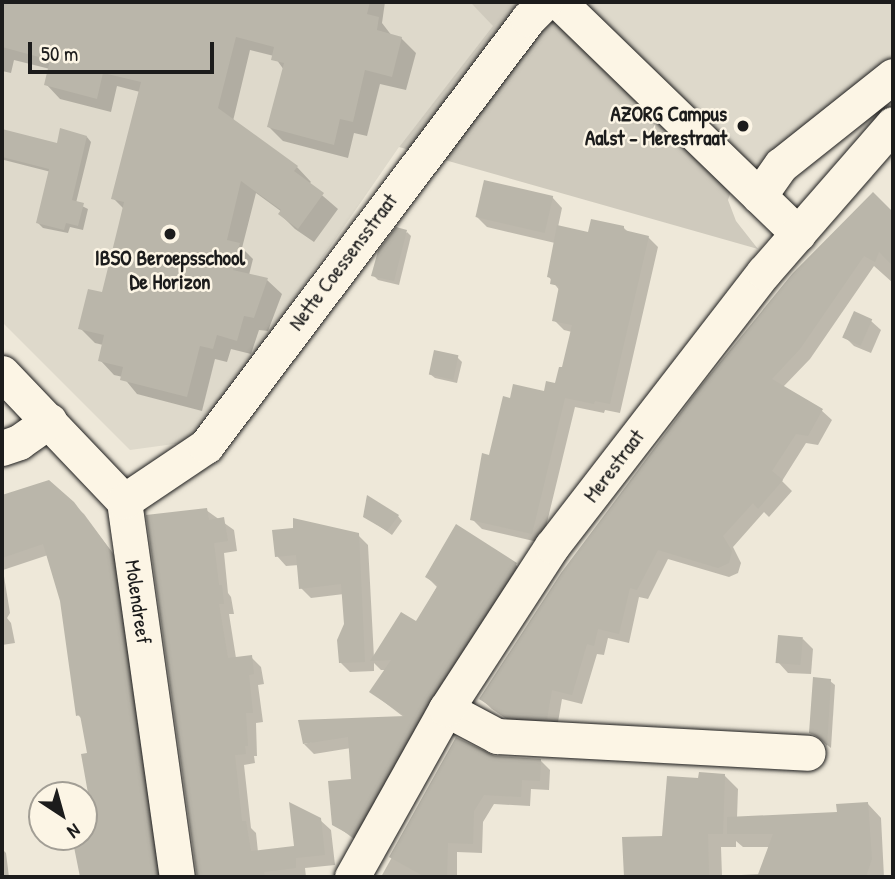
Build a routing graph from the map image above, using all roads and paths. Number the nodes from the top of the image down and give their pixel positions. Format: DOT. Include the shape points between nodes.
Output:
graph roads {
  1 [pos="545,2"];
  2 [pos="559,2"];
  3 [pos="893,76"];
  4 [pos="893,124"];
  5 [pos="759,196"];
  6 [pos="798,234"];
  7 [pos="2,373"];
  8 [pos="49,421"];
  9 [pos="2,447"];
  10 [pos="124,500"];
  11 [pos="446,709"];
  12 [pos="808,753"];
  13 [pos="177,877"];
  14 [pos="352,877"];
  1 -- 10 [label="street, Nette Coessensstraat" via="206,446"];
  2 -- 5 [label="street"];
  3 -- 5 [label="street" via="781,165"];
  4 -- 6 [label="street, Merestraat"];
  5 -- 6 [label="street"];
  6 -- 11 [label="street, Merestraat" via="552,546"];
  7 -- 8 [label="street"];
  8 -- 9 [label="street" via="19,442"];
  8 -- 10 [label="street"];
  10 -- 13 [label="street, Molendreef"];
  11 -- 12 [label="street" via="497,736"];
  11 -- 14 [label="street, Merestraat"];
}
